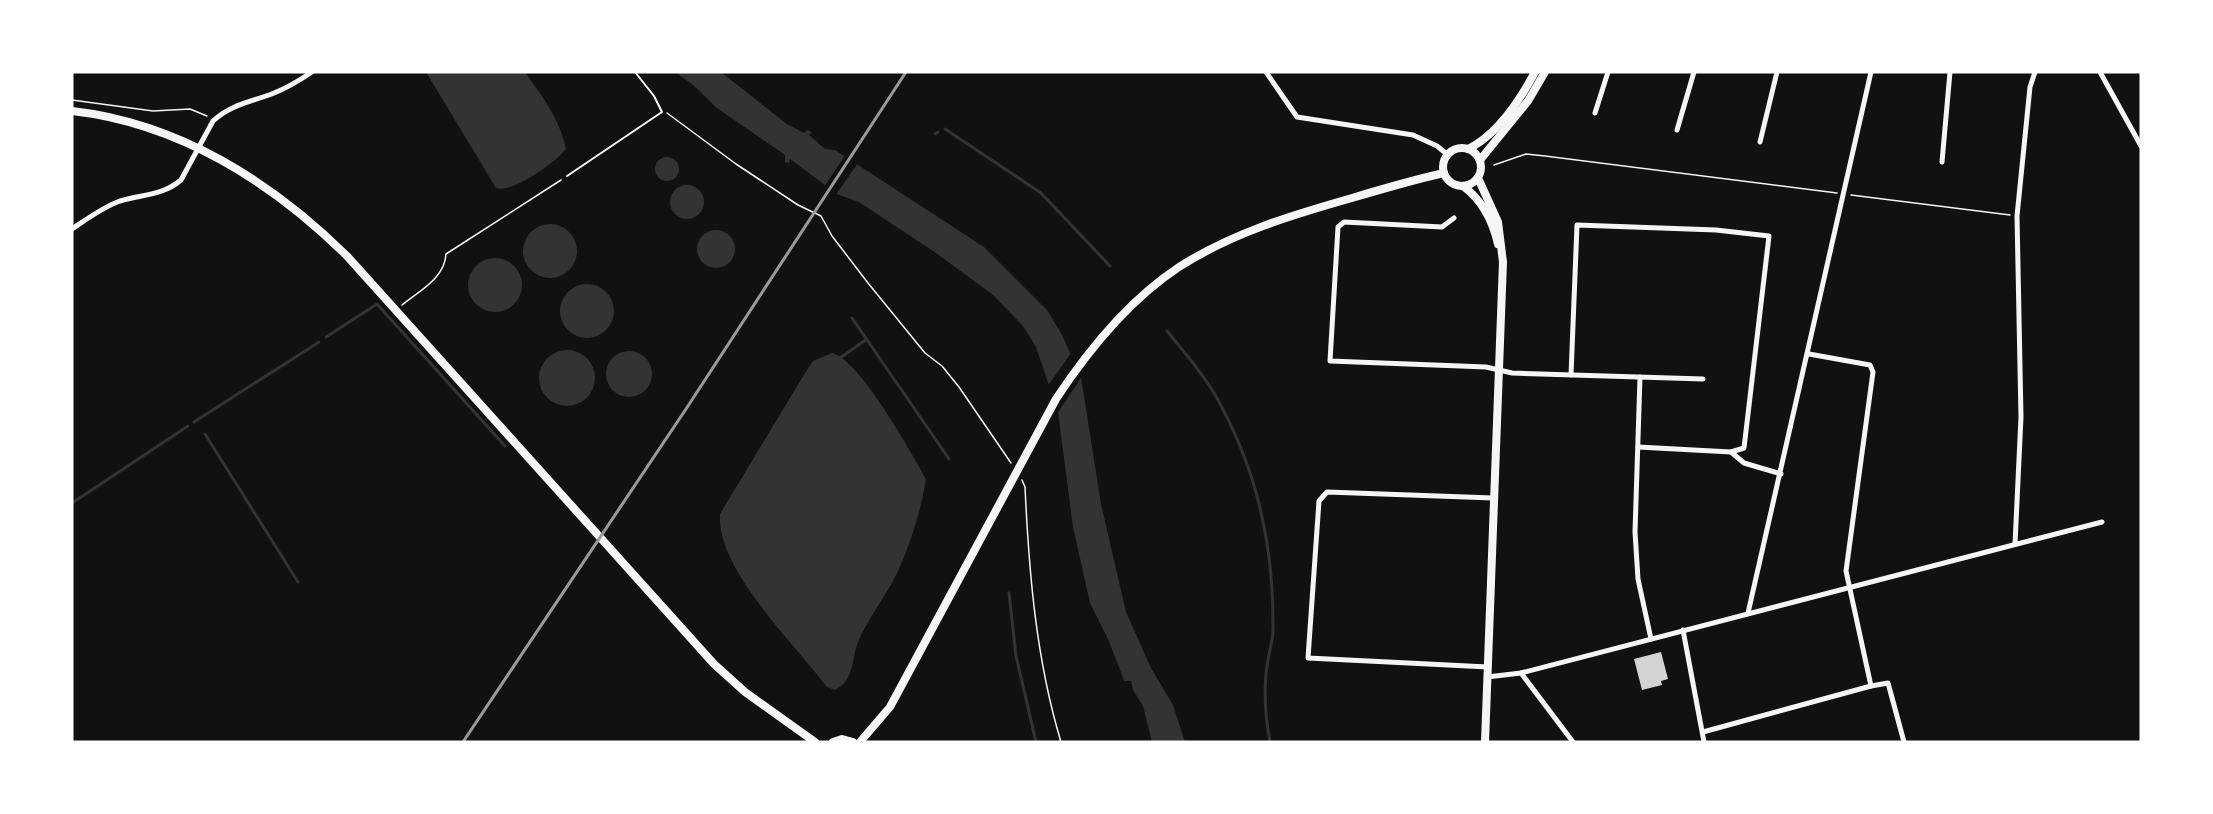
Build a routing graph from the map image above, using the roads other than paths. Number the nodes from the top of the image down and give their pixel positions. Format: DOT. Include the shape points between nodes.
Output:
graph roads {
  1 [pos="312,72"];
  2 [pos="635,72"];
  3 [pos="1266,72"];
  4 [pos="1534,72"];
  5 [pos="1545,72"];
  6 [pos="1608,72"];
  7 [pos="1694,72"];
  8 [pos="1777,72"];
  9 [pos="1871,72"];
  10 [pos="1950,72"];
  11 [pos="2035,72"];
  12 [pos="2100,72"];
  13 [pos="72,111"];
  14 [pos="1595,113"];
  15 [pos="1677,130"];
  16 [pos="1760,142"];
  17 [pos="2141,146"];
  18 [pos="199,148"];
  19 [pos="1468,149"];
  20 [pos="1448,155"];
  21 [pos="1480,160"];
  22 [pos="1942,162"];
  23 [pos="1444,173"];
  24 [pos="567,176"];
  25 [pos="1478,178"];
  26 [pos="1463,186"];
  27 [pos="1454,218"];
  28 [pos="72,229"];
  29 [pos="1500,284"];
  30 [pos="1809,354"];
  31 [pos="1497,370"];
  32 [pos="1571,375"];
  33 [pos="1640,377"];
  34 [pos="1703,379"];
  35 [pos="1638,447"];
  36 [pos="1731,452"];
  37 [pos="1781,474"];
  38 [pos="1493,498"];
  39 [pos="2102,522"];
  40 [pos="2015,544"];
  41 [pos="1849,589"];
  42 [pos="1748,613"];
  43 [pos="1683,630"];
  44 [pos="1651,639"];
  45 [pos="1487,672"];
  46 [pos="1521,674"];
  47 [pos="1871,686"];
  48 [pos="1702,732"];
  49 [pos="815,742"];
  50 [pos="833,742"];
  51 [pos="853,742"];
  52 [pos="860,742"];
  53 [pos="1485,742"];
  54 [pos="1573,742"];
  55 [pos="1704,742"];
  56 [pos="1904,742"];
  1 -- 18 [label="street" via="278,92 231,108 213,121"];
  2 -- 24 [label="lane" via="662,112"];
  3 -- 20 [label="street" via="1298,117 1413,135"];
  4 -- 19 [label="main road" via="1499,123"];
  5 -- 21 [label="main road" via="1528,101"];
  6 -- 14 [label="street"];
  7 -- 15 [label="street"];
  8 -- 16 [label="street"];
  9 -- 30 [label="street"];
  10 -- 22 [label="street"];
  11 -- 40 [label="street" via="2030,87 2017,216 2021,417"];
  12 -- 17 [label="street"];
  13 -- 18 [label="main road" via="136,125"];
  18 -- 28 [label="street" via="174,186 120,201"];
  18 -- 49 [label="main road" via="293,207 346,256 707,656 745,692"];
  19 -- 20 [label="main road" via="1457,149"];
  19 -- 21 [label="main road"];
  20 -- 23 [label="main road"];
  21 -- 25 [label="main road" via="1482,170"];
  23 -- 26 [label="main road" via="1451,183"];
  23 -- 52 [label="main road" via="1287,217 1214,246 1178,268 1117,320 1079,364 1056,399 890,707"];
  25 -- 26 [label="main road"];
  25 -- 29 [label="main road" via="1501,233"];
  26 -- 29 [label="main road" via="1476,197 1494,229"];
  27 -- 31 [label="street" via="1442,227 1344,222 1338,227 1330,361"];
  29 -- 31 [label="main road"];
  30 -- 37 [label="street"];
  30 -- 41 [label="street" via="1870,365 1873,372 1846,570"];
  31 -- 32 [label="street"];
  31 -- 38 [label="main road"];
  32 -- 33 [label="street"];
  32 -- 36 [label="street" via="1577,225 1769,236 1744,447"];
  33 -- 34 [label="street"];
  33 -- 35 [label="street"];
  35 -- 36 [label="street"];
  35 -- 44 [label="street" via="1638,579"];
  36 -- 37 [label="street" via="1744,463"];
  37 -- 42 [label="street"];
  38 -- 45 [label="main road"];
  38 -- 45 [label="street" via="1327,492 1319,501 1308,658"];
  39 -- 40 [label="street"];
  40 -- 41 [label="street"];
  41 -- 42 [label="street"];
  41 -- 47 [label="street"];
  42 -- 43 [label="street"];
  43 -- 44 [label="street"];
  43 -- 48 [label="street"];
  44 -- 46 [label="street"];
  45 -- 46 [label="street"];
  45 -- 53 [label="main road"];
  46 -- 54 [label="street"];
  47 -- 48 [label="street"];
  47 -- 56 [label="street" via="1888,682"];
  48 -- 55 [label="street"];
  50 -- 51 [label="main road"];
}
